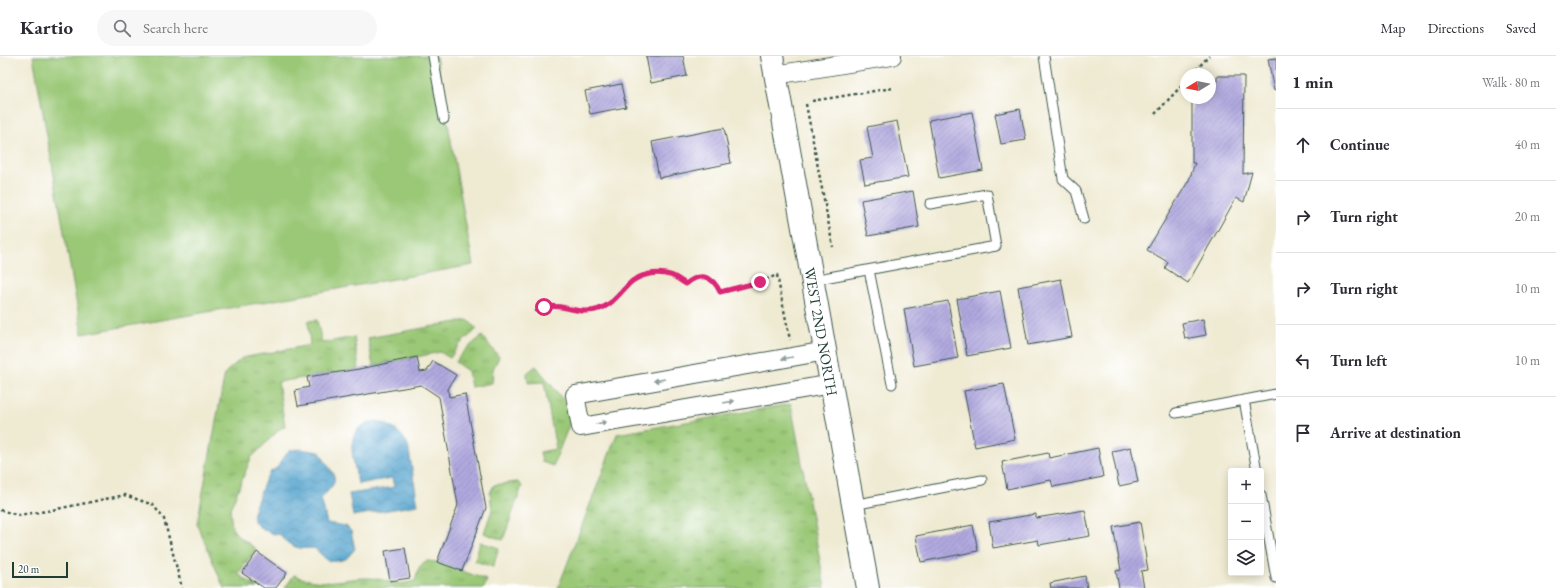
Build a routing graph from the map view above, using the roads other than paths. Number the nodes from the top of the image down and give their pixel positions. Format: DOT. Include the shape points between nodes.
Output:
graph roads {
  1 [pos="433,56"];
  2 [pos="892,56"];
  3 [pos="1044,56"];
  4 [pos="774,66"];
  5 [pos="444,119"];
  6 [pos="930,204"];
  7 [pos="1084,219"];
  8 [pos="869,270"];
  9 [pos="813,280"];
  10 [pos="826,351"];
  11 [pos="832,384"];
  12 [pos="892,384"];
  13 [pos="1276,394"];
  14 [pos="1244,400"];
  15 [pos="1176,412"];
  16 [pos="1256,468"];
  17 [pos="982,480"];
  18 [pos="1263,504"];
  19 [pos="853,505"];
  20 [pos="1276,578"];
  21 [pos="868,588"];
  1 -- 5 [label="lane"];
  2 -- 4 [label="street"];
  3 -- 7 [label="lane" via="1063,179 1076,190"];
  4 -- 9 [label="street, WEST 2ND NORTH"];
  6 -- 8 [label="lane" via="987,194 996,246"];
  8 -- 9 [label="lane"];
  8 -- 12 [label="lane"];
  9 -- 10 [label="street, WEST 2ND NORTH"];
  10 -- 11 [label="street, WEST 2ND NORTH"];
  10 -- 11 [label="street, one-way" via="575,395 577,408 581,427"];
  11 -- 19 [label="street, WEST 2ND NORTH"];
  13 -- 14 [label="lane"];
  14 -- 15 [label="lane"];
  14 -- 16 [label="lane"];
  17 -- 19 [label="lane"];
  18 -- 20 [label="lane"];
  19 -- 21 [label="street, WEST 2ND NORTH"];
}
